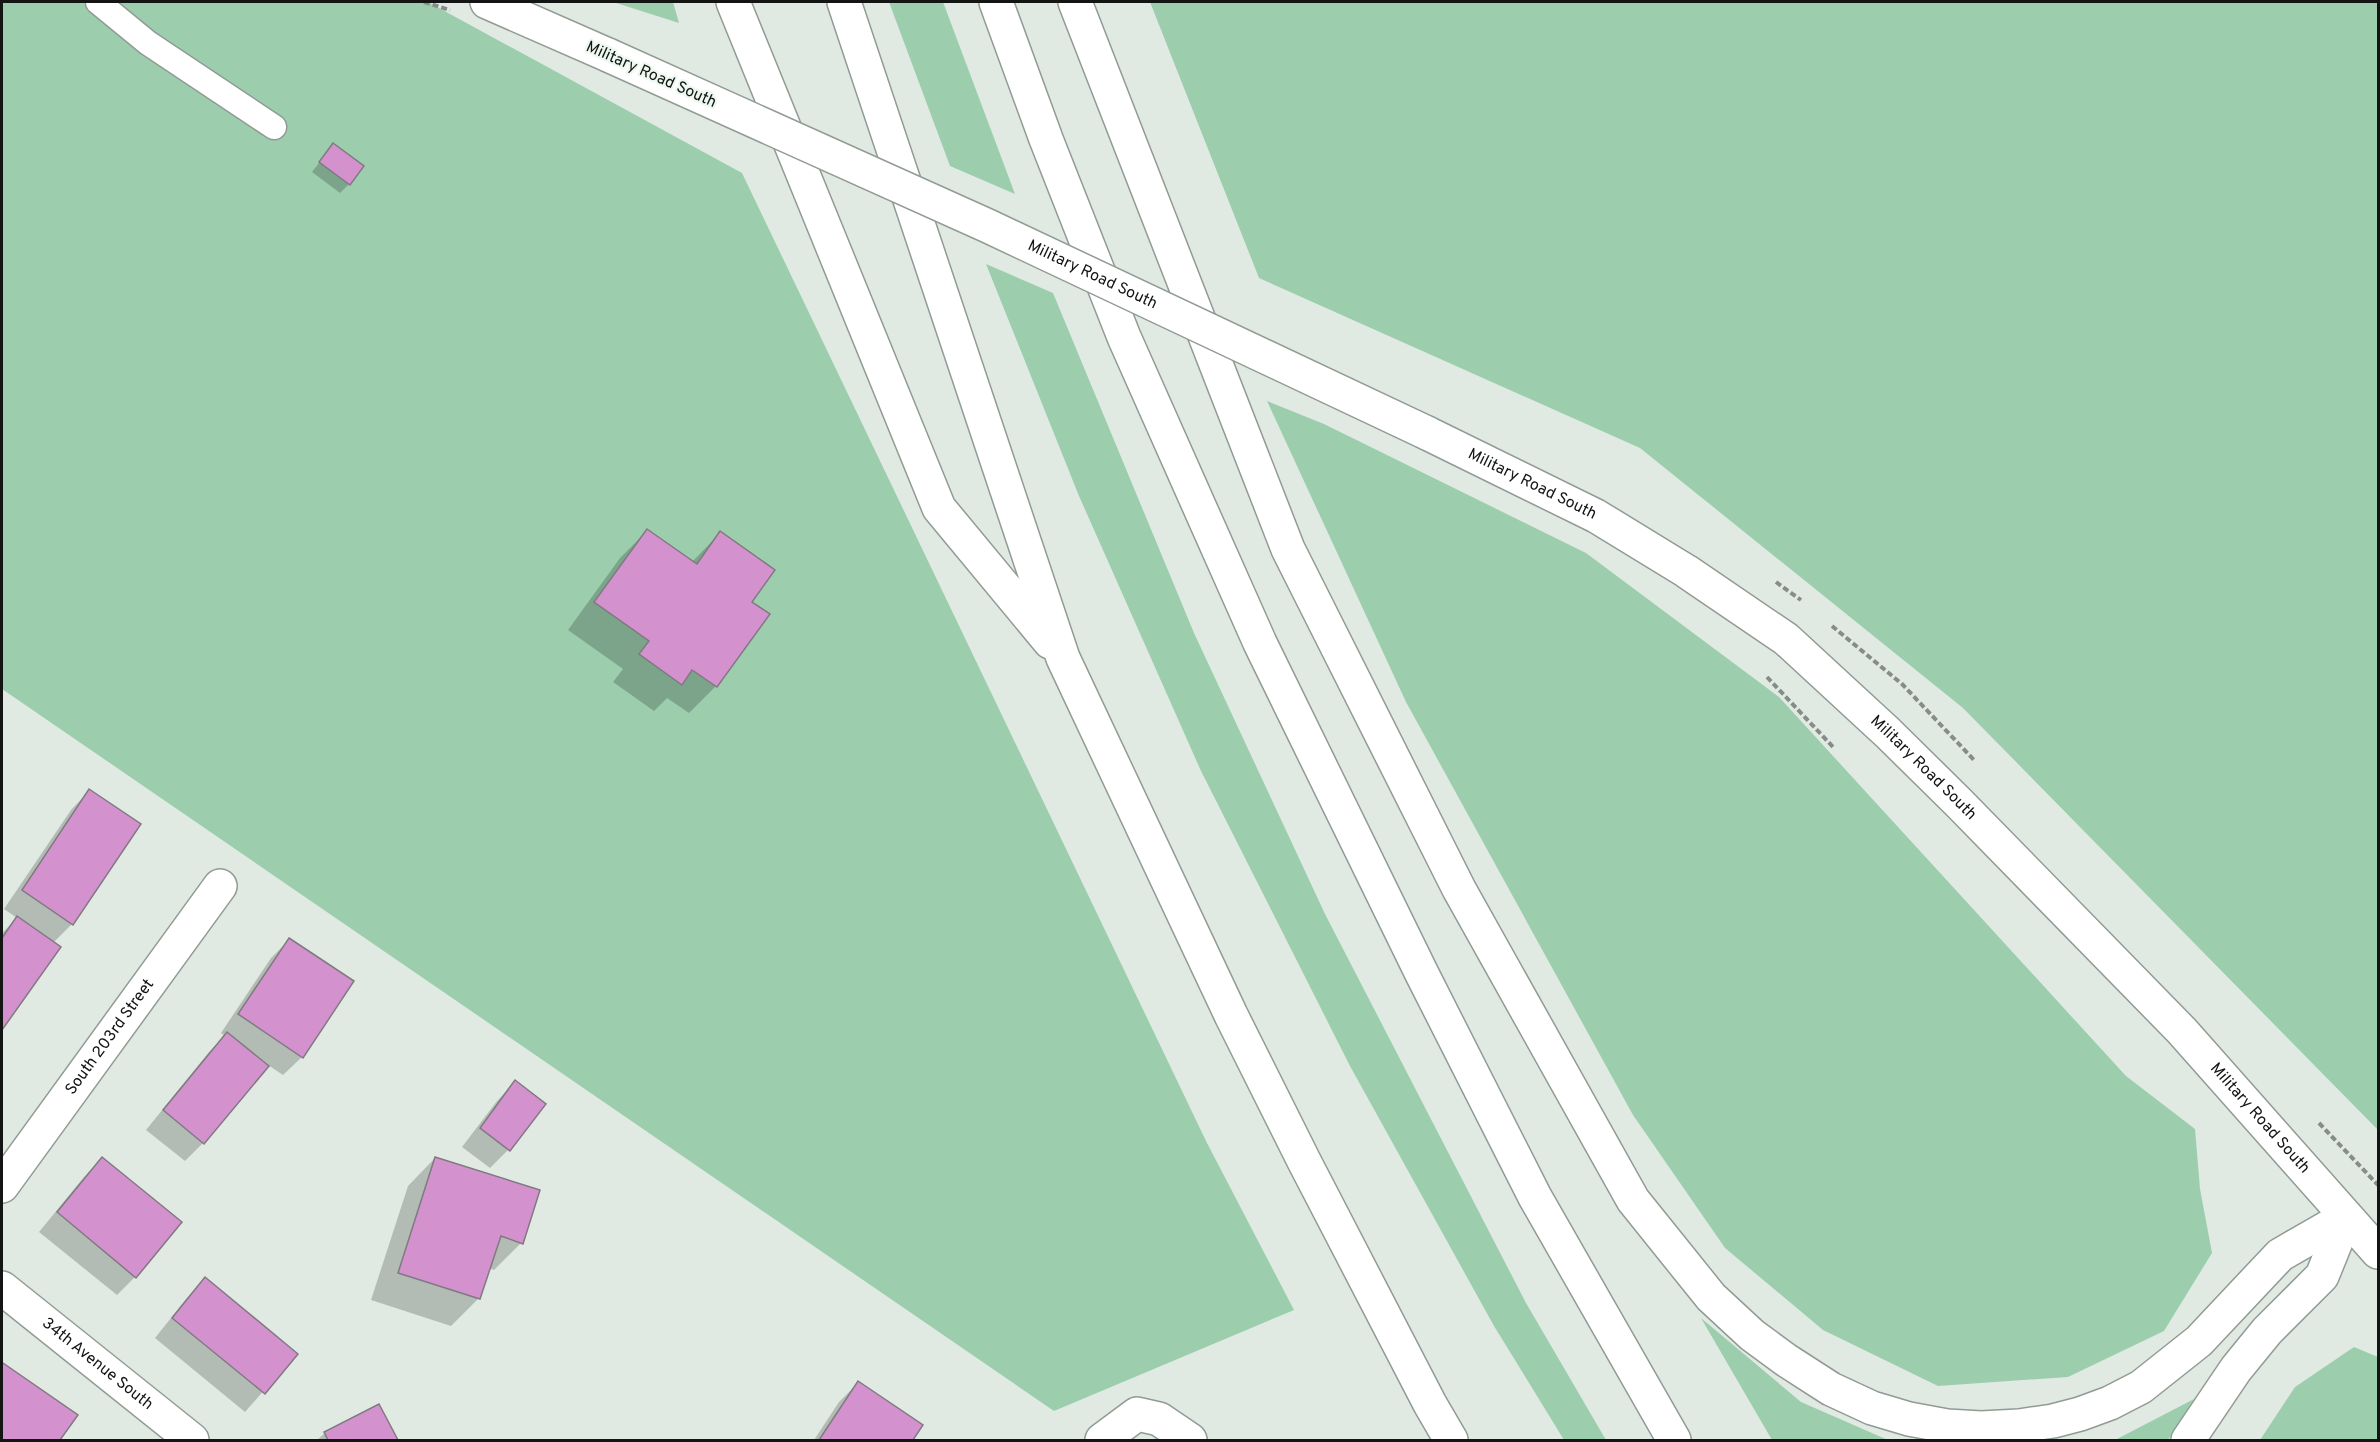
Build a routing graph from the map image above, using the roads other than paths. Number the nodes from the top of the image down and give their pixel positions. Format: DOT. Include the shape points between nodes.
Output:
graph roads {
  1 [pos="98,2"];
  2 [pos="487,2"];
  3 [pos="733,2"];
  4 [pos="844,2"];
  5 [pos="996,2"];
  6 [pos="1075,2"];
  7 [pos="274,127"];
  8 [pos="1063,658"];
  9 [pos="220,886"];
  10 [pos="2,1186"];
  11 [pos="2346,1217"];
  12 [pos="2379,1252"];
  13 [pos="2,1288"];
  14 [pos="192,1440"];
  15 [pos="1101,1440"];
  16 [pos="1190,1440"];
  17 [pos="1451,1440"];
  18 [pos="1674,1440"];
  19 [pos="2187,1440"];
  1 -- 7 [label="lane" via="148,43"];
  2 -- 11 [label="main road, Military Road South, bridge" via="988,226 1427,433 1596,516 1686,571 1786,639 1888,733 2173,1023"];
  3 -- 8 [label="main road" via="939,508"];
  4 -- 8 [label="main road"];
  5 -- 18 [label="main road" via="1124,337 1260,643 1535,1197"];
  6 -- 11 [label="main road" via="1288,549 1459,889 1633,1200 1711,1297 1786,1360 1831,1389 1872,1408 1947,1426 2019,1426 2080,1414 2142,1387 2199,1341 2280,1255"];
  8 -- 17 [label="main road" via="1231,1015"];
  9 -- 10 [label="main road, South 203rd Street"];
  11 -- 12 [label="main road, Military Road South"];
  11 -- 19 [label="main road" via="2322,1276 2267,1330"];
  13 -- 14 [label="main road, 34th Avenue South"];
  15 -- 16 [label="main road" via="1137,1414 1159,1419"];
}
